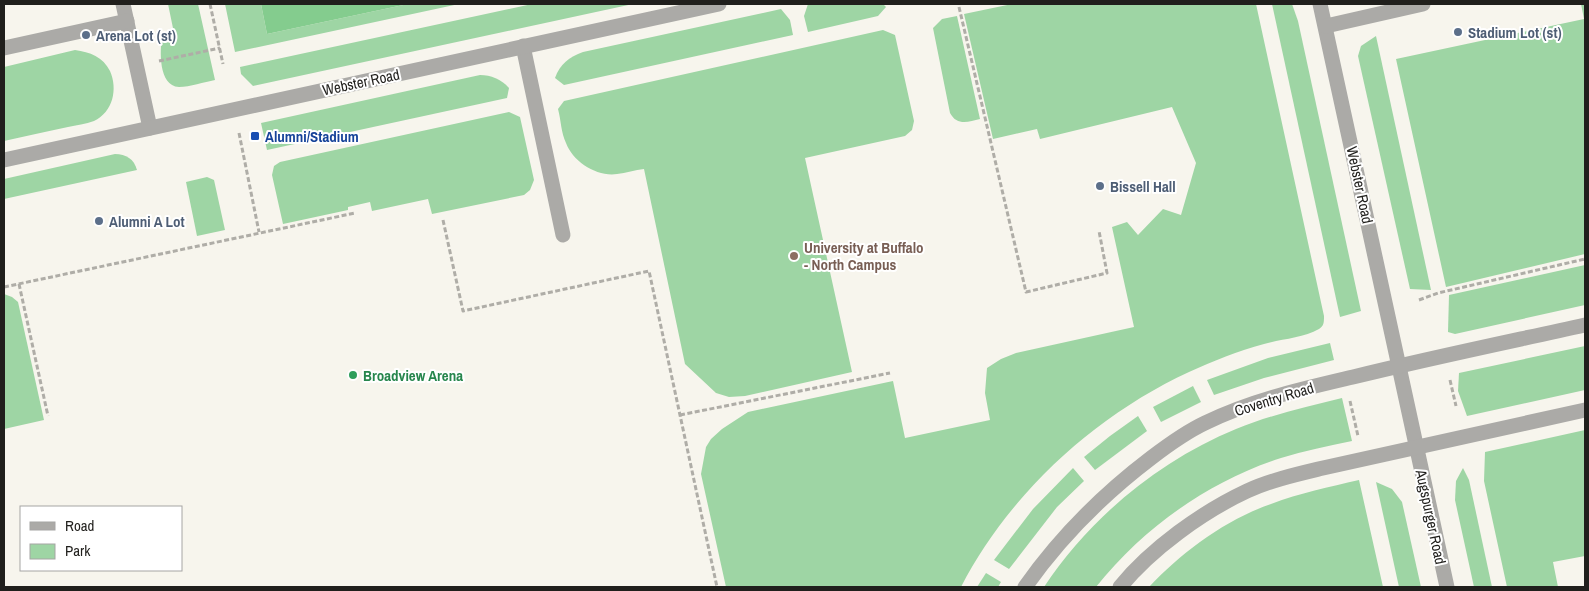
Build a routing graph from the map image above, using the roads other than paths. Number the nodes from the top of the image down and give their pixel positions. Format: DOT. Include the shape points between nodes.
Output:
graph roads {
  1 [pos="123,4"];
  2 [pos="719,4"];
  3 [pos="1320,4"];
  4 [pos="1423,4"];
  5 [pos="127,21"];
  6 [pos="1326,26"];
  7 [pos="523,46"];
  8 [pos="4,48"];
  9 [pos="150,128"];
  10 [pos="4,160"];
  11 [pos="563,235"];
  12 [pos="1585,325"];
  13 [pos="1398,366"];
  14 [pos="1585,410"];
  15 [pos="1416,448"];
  16 [pos="1025,587"];
  17 [pos="1120,587"];
  18 [pos="1446,587"];
  1 -- 5 [label="street"];
  2 -- 7 [label="street, Webster Road"];
  3 -- 6 [label="street, Webster Road"];
  4 -- 6 [label="street"];
  5 -- 8 [label="street"];
  5 -- 9 [label="street"];
  6 -- 13 [label="street, Webster Road"];
  7 -- 9 [label="street, Webster Road"];
  7 -- 11 [label="street"];
  9 -- 10 [label="street, Webster Road"];
  12 -- 13 [label="street, Coventry Road"];
  13 -- 15 [label="street, Webster Road"];
  13 -- 16 [label="street, Coventry Road" via="1274,396 1204,423 1168,445 1091,508"];
  14 -- 15 [label="street"];
  15 -- 17 [label="street" via="1281,478 1246,491 1184,529 1140,565"];
  15 -- 18 [label="street, Augspurger Road"];
}
